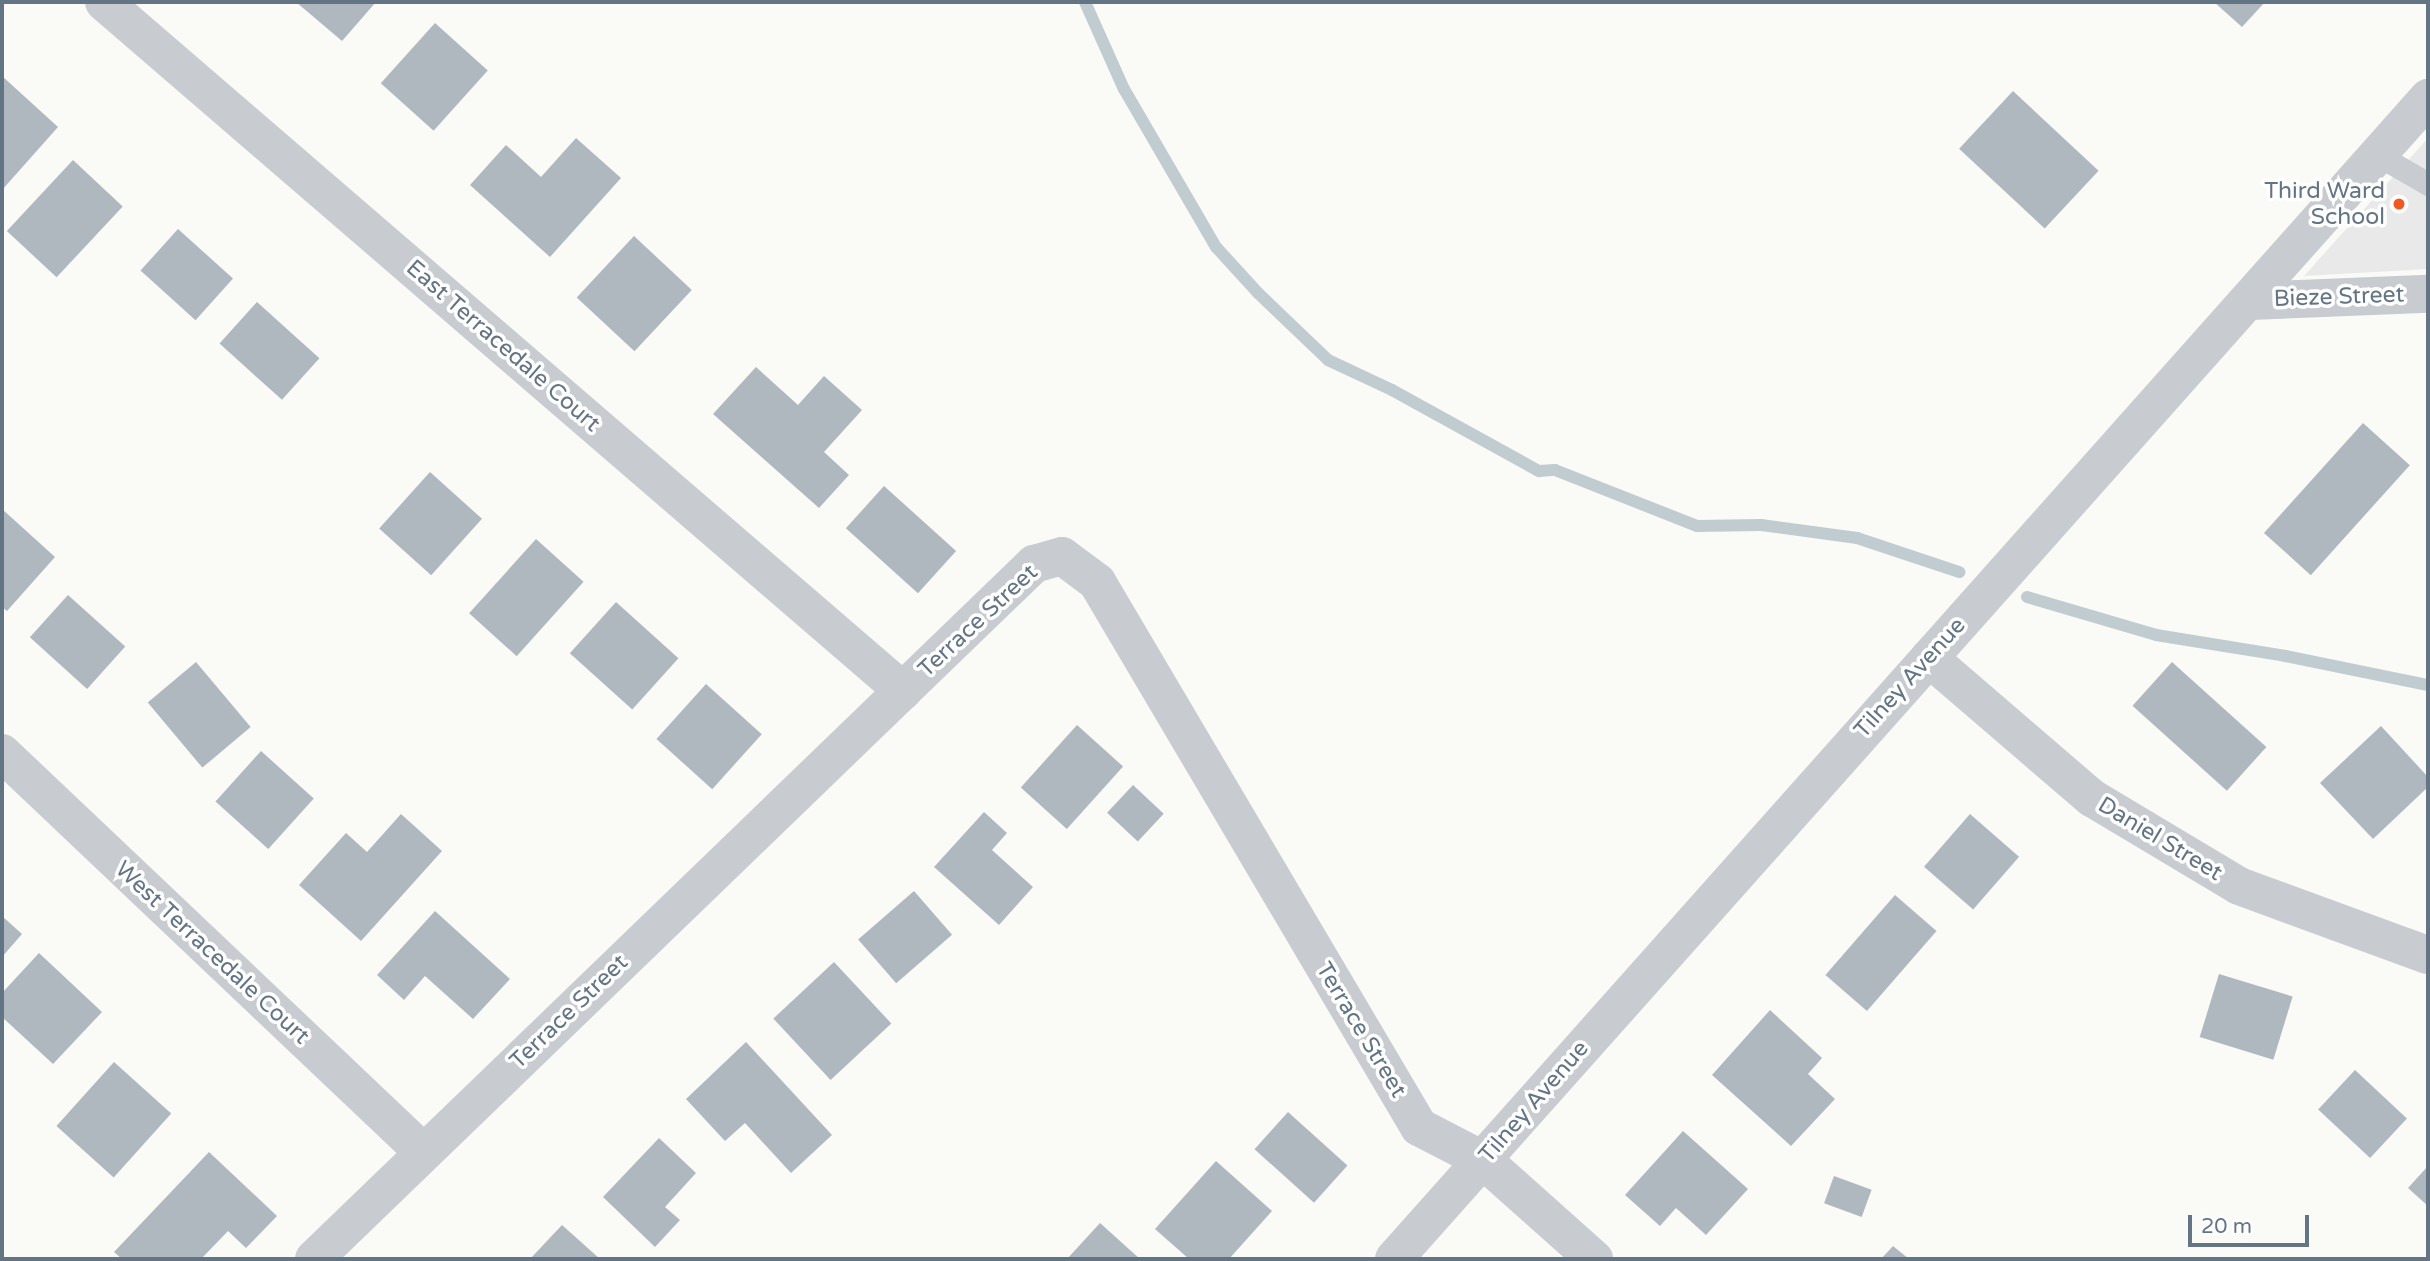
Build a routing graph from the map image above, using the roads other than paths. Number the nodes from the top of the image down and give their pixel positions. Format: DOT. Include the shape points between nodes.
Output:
graph roads {
  1 [pos="104,2"];
  2 [pos="2428,98"];
  3 [pos="2378,155"];
  4 [pos="2428,184"];
  5 [pos="2428,294"];
  6 [pos="2250,300"];
  7 [pos="1929,658"];
  8 [pos="903,691"];
  9 [pos="2,753"];
  10 [pos="2428,955"];
  11 [pos="423,1152"];
  12 [pos="1483,1160"];
  13 [pos="314,1259"];
  14 [pos="1394,1259"];
  15 [pos="1594,1259"];
  1 -- 8 [label="street, East Terracedale Court"];
  2 -- 3 [label="street, Tilney Avenue"];
  3 -- 4 [label="lane"];
  3 -- 6 [label="street, Tilney Avenue"];
  5 -- 6 [label="street, Bieze Street"];
  6 -- 7 [label="street, Tilney Avenue"];
  7 -- 10 [label="street, Daniel Street" via="2092,798 2227,880"];
  7 -- 12 [label="street, Tilney Avenue"];
  8 -- 11 [label="street, Terrace Street"];
  8 -- 12 [label="street, Terrace Street" via="1034,564 1062,556 1097,582 1419,1127"];
  9 -- 11 [label="street, West Terracedale Court"];
  11 -- 13 [label="street, Terrace Street"];
  12 -- 14 [label="street, Tilney Avenue"];
  12 -- 15 [label="street, Terrace Street"];
}
